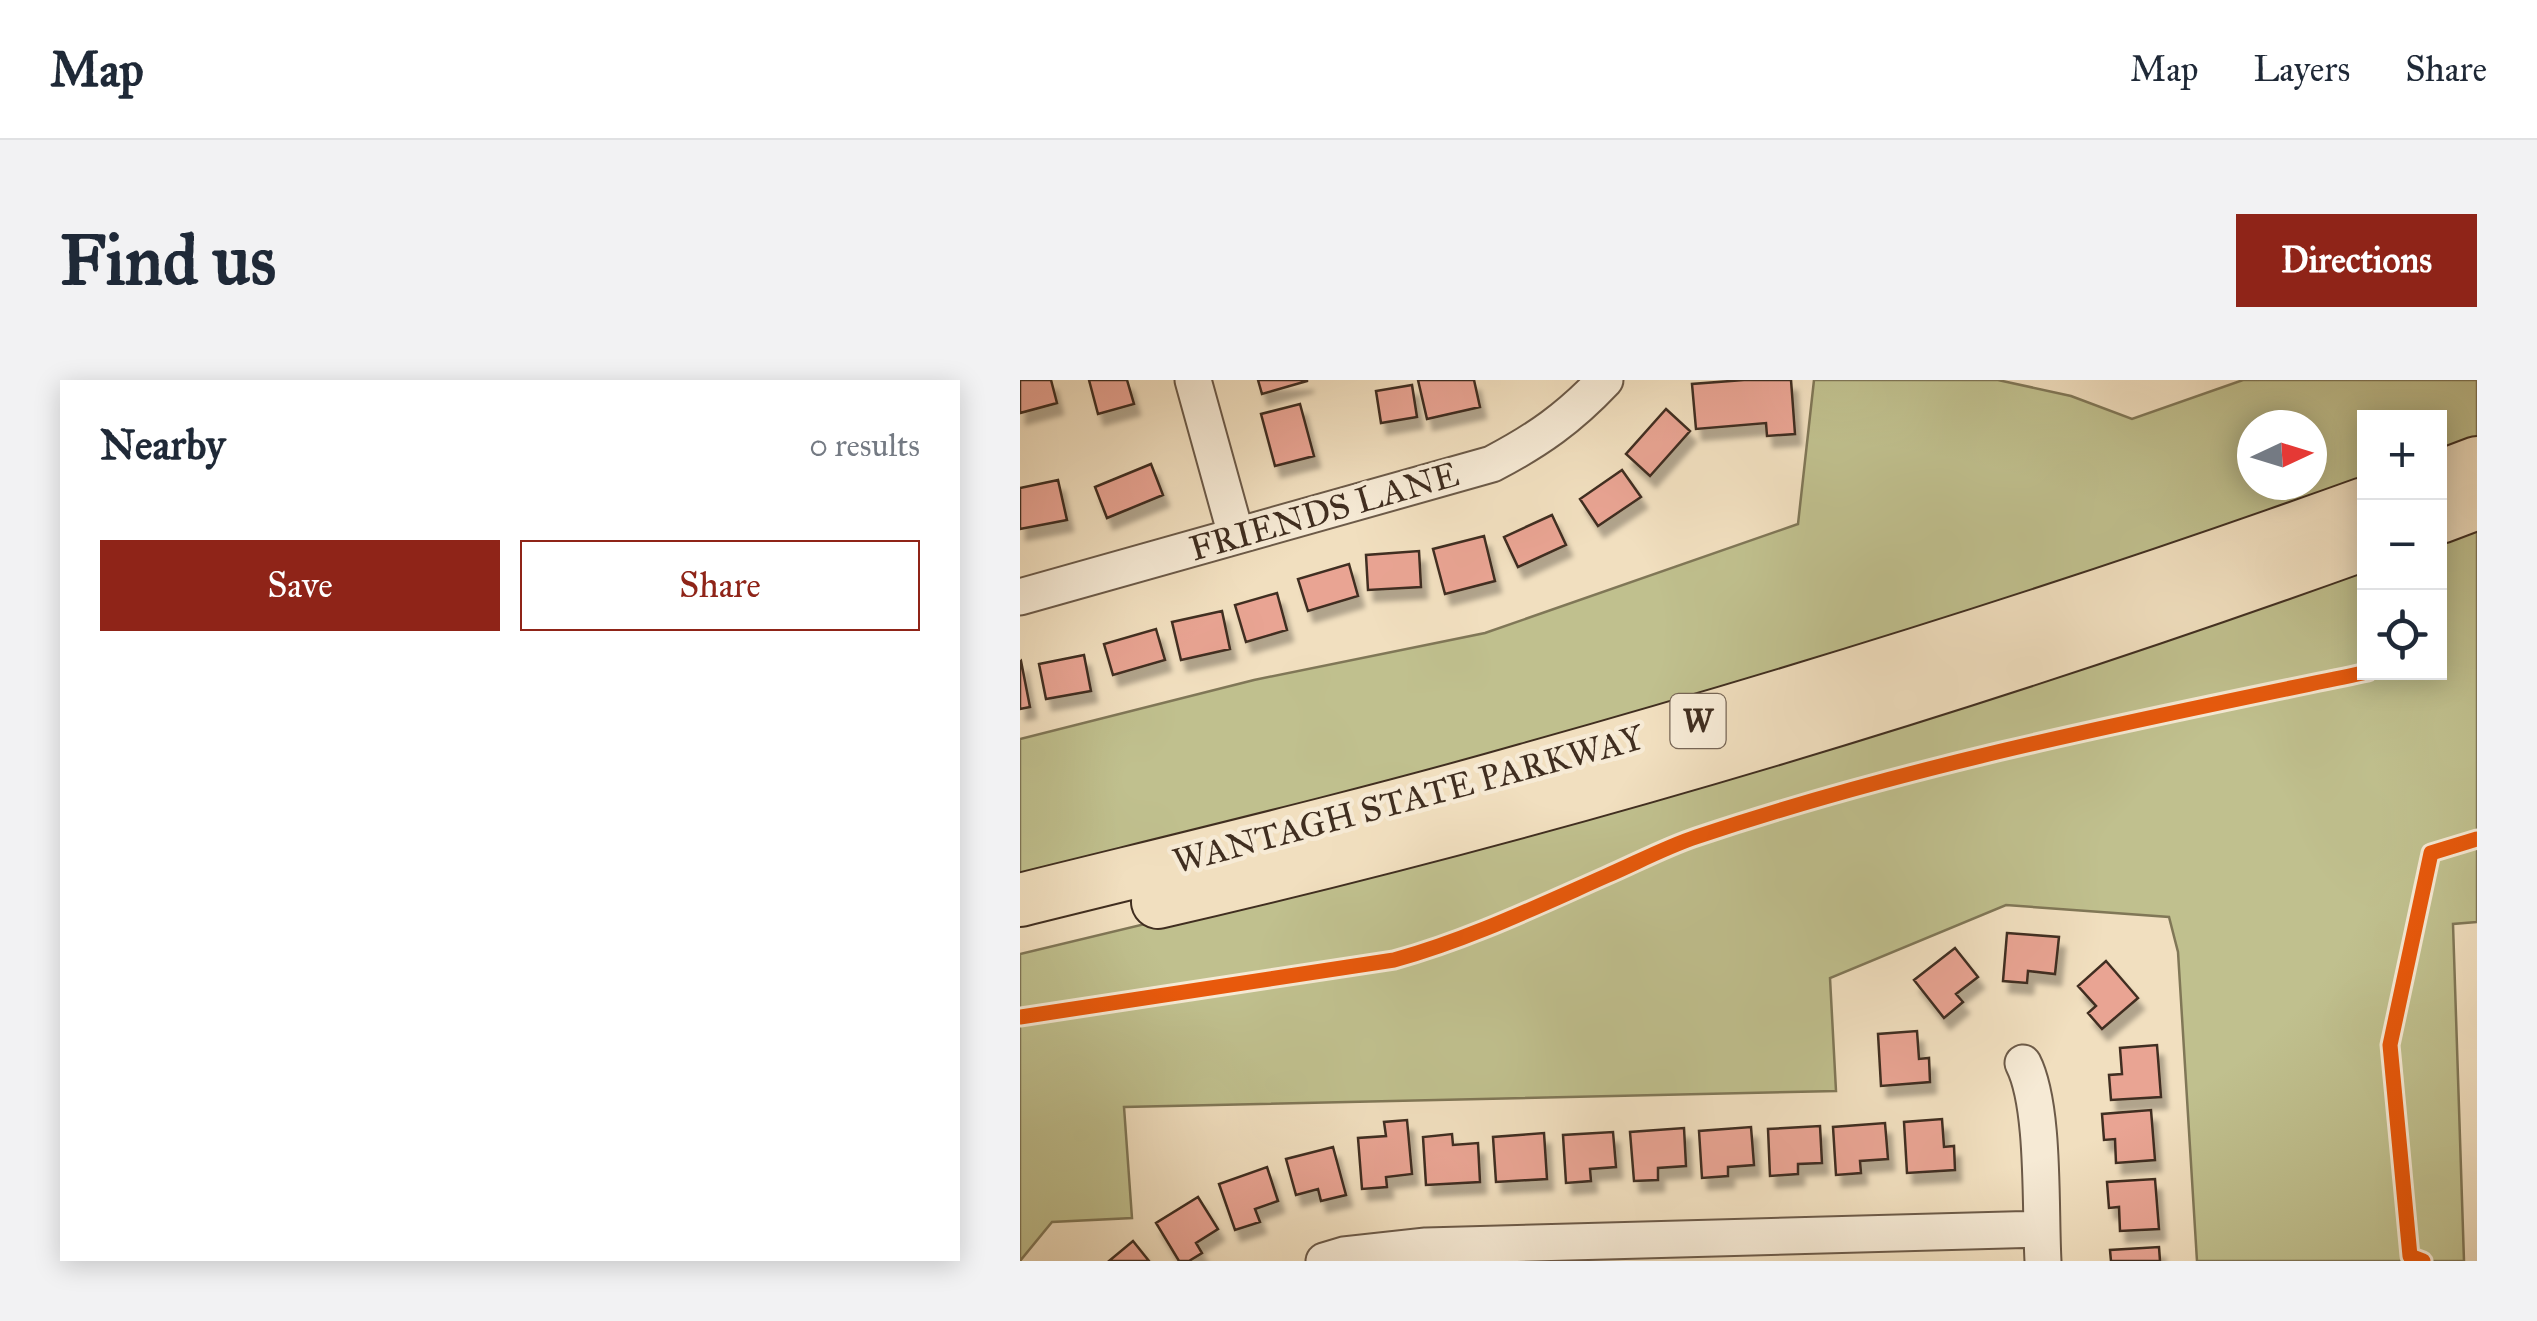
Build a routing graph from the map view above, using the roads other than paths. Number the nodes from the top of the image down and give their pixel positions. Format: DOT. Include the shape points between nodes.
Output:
graph roads {
  1 [pos="1193,380"];
  2 [pos="1605,380"];
  3 [pos="2477,463"];
  4 [pos="2447,474"];
  5 [pos="2477,504"];
  6 [pos="2357,506"];
  7 [pos="2447,515"];
  8 [pos="1236,535"];
  9 [pos="2357,546"];
  10 [pos="1020,596"];
  11 [pos="1020,900"];
  12 [pos="1020,934"];
  13 [pos="2023,1063"];
  14 [pos="2042,1245"];
  15 [pos="1324,1261"];
  1 -- 8 [label="street"];
  2 -- 8 [label="street, FRIENDS LANE" via="1541,438 1492,464"];
  3 -- 4 [label="highway"];
  5 -- 7 [label="highway"];
  6 -- 11 [label="highway, WANTAGH STATE PARKWAY / W" via="1699,721"];
  8 -- 10 [label="street, FRIENDS LANE"];
  9 -- 12 [label="highway, WANTAGH STATE PARKWAY / W" via="1942,688 1614,786 1346,859"];
  13 -- 14 [label="street" via="2036,1108"];
  14 -- 15 [label="street" via="1426,1246"];
}
